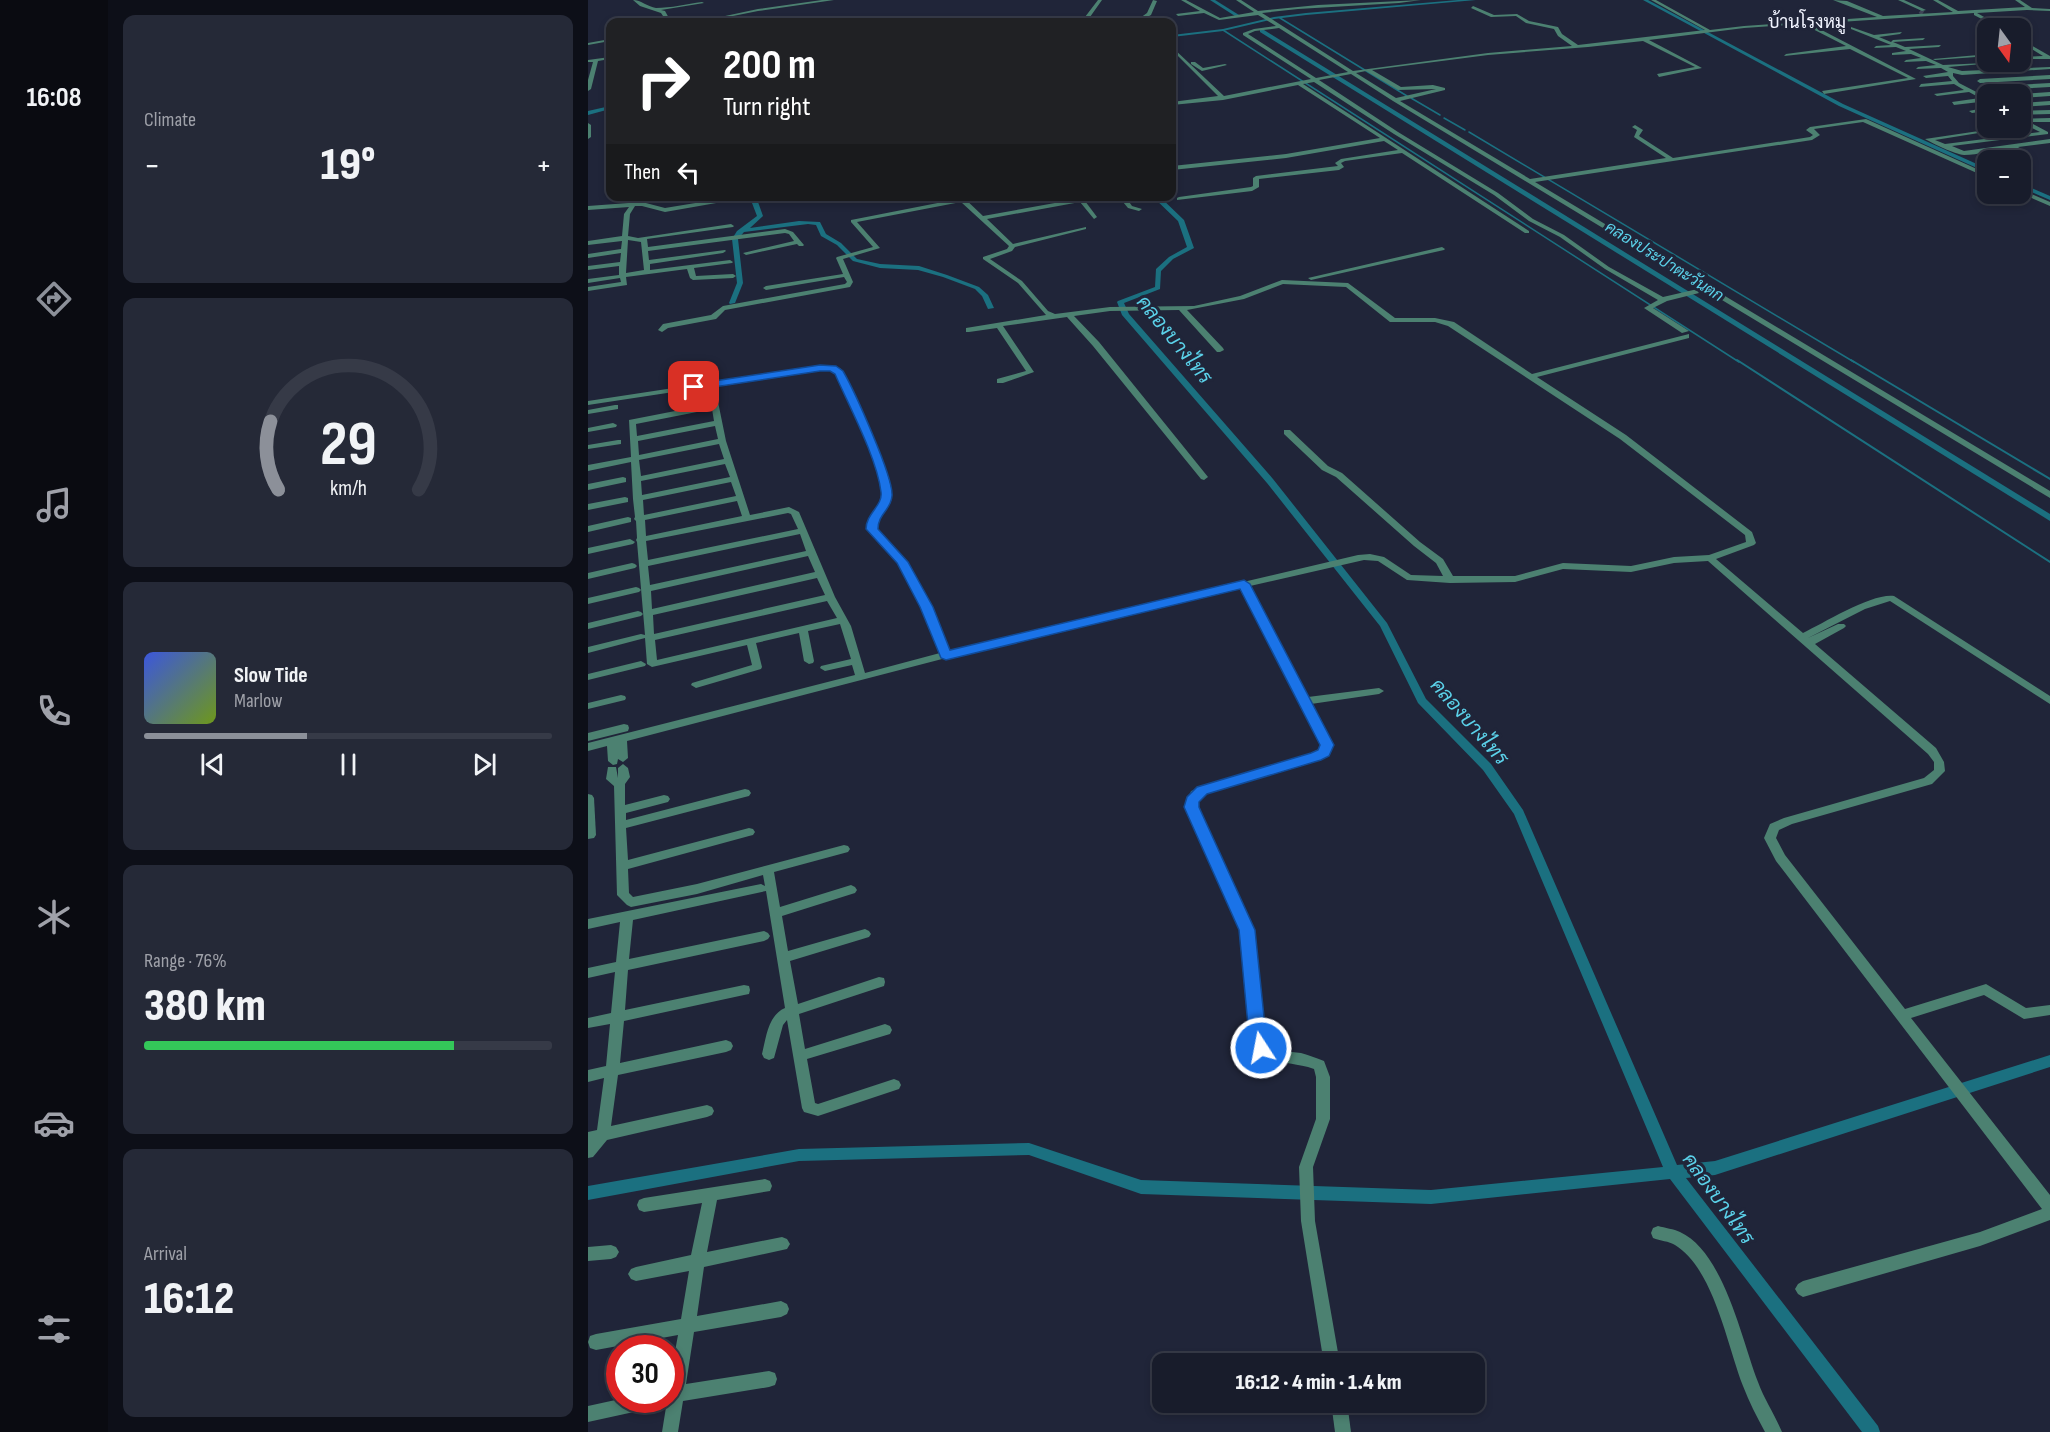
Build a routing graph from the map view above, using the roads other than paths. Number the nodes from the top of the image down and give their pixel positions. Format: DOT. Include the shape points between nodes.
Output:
graph roads {
  1 [pos="832,0"];
  2 [pos="1100,0"];
  3 [pos="1183,0"];
  4 [pos="1238,0"];
  5 [pos="1280,0"];
  6 [pos="1419,0"];
  7 [pos="1653,0"];
  8 [pos="1835,0"];
  9 [pos="1916,0"];
  10 [pos="1935,0"];
  11 [pos="2018,0"];
  12 [pos="659,1"];
  13 [pos="823,1"];
  14 [pos="1155,1"];
  15 [pos="1901,1"];
  16 [pos="637,2"];
  17 [pos="1334,2"];
  18 [pos="702,3"];
  19 [pos="1473,7"];
  20 [pos="1288,8"];
  21 [pos="656,9"];
  22 [pos="2029,9"];
  23 [pos="699,10"];
  24 [pos="2050,10"];
  25 [pos="1923,11"];
  26 [pos="1203,12"];
  27 [pos="1960,13"];
  28 [pos="1977,13"];
  29 [pos="642,14"];
  30 [pos="1260,14"];
  31 [pos="1178,15"];
  32 [pos="666,17"];
  33 [pos="729,18"];
  34 [pos="1092,18"];
  35 [pos="1145,18"];
  36 [pos="1984,18"];
  37 [pos="1884,19"];
  38 [pos="1836,21"];
  39 [pos="1804,23"];
  40 [pos="1277,25"];
  41 [pos="1847,28"];
  42 [pos="1706,31"];
  43 [pos="1900,33"];
  44 [pos="588,37"];
  45 [pos="1873,38"];
  46 [pos="1642,39"];
  47 [pos="1923,39"];
  48 [pos="606,41"];
  49 [pos="1888,42"];
  50 [pos="590,44"];
  51 [pos="1897,46"];
  52 [pos="1939,46"];
  53 [pos="1576,47"];
  54 [pos="1851,47"];
  55 [pos="1876,47"];
  56 [pos="1905,48"];
  57 [pos="2031,48"];
  58 [pos="2050,49"];
  59 [pos="2035,50"];
  60 [pos="1176,52"];
  61 [pos="1948,52"];
  62 [pos="2031,52"];
  63 [pos="1915,53"];
  64 [pos="1894,54"];
  65 [pos="1786,55"];
  66 [pos="1976,56"];
  67 [pos="2031,56"];
  68 [pos="2049,57"];
  69 [pos="606,58"];
  70 [pos="596,59"];
  71 [pos="1928,59"];
  72 [pos="588,61"];
  73 [pos="1906,61"];
  74 [pos="2031,61"];
  75 [pos="1185,62"];
  76 [pos="1225,64"];
  77 [pos="1977,64"];
  78 [pos="2031,64"];
  79 [pos="2035,64"];
  80 [pos="1941,66"];
  81 [pos="2050,66"];
  82 [pos="1917,68"];
  83 [pos="1365,70"];
  84 [pos="1351,73"];
  85 [pos="1950,73"];
  86 [pos="1962,74"];
  87 [pos="1659,75"];
  88 [pos="1926,76"];
  89 [pos="2050,76"];
  90 [pos="1313,80"];
  91 [pos="1980,81"];
  92 [pos="1955,82"];
  93 [pos="1302,83"];
  94 [pos="1987,84"];
  95 [pos="2050,85"];
  96 [pos="1921,86"];
  97 [pos="2031,86"];
  98 [pos="588,89"];
  99 [pos="1969,91"];
  100 [pos="1824,92"];
  101 [pos="1937,94"];
  102 [pos="2050,94"];
  103 [pos="1977,95"];
  104 [pos="2031,95"];
  105 [pos="1223,98"];
  106 [pos="1395,100"];
  107 [pos="1977,101"];
  108 [pos="1954,103"];
  109 [pos="2031,103"];
  110 [pos="2050,103"];
  111 [pos="1176,104"];
  112 [pos="1977,110"];
  113 [pos="1972,111"];
  114 [pos="2050,112"];
  115 [pos="2031,113"];
  116 [pos="2050,120"];
  117 [pos="2031,122"];
  118 [pos="588,125"];
  119 [pos="2031,126"];
  120 [pos="1635,127"];
  121 [pos="2046,131"];
  122 [pos="1977,132"];
  123 [pos="588,137"];
  124 [pos="1385,139"];
  125 [pos="2050,141"];
  126 [pos="1942,146"];
  127 [pos="2013,147"];
  128 [pos="2019,150"];
  129 [pos="1403,151"];
  130 [pos="1671,159"];
  131 [pos="1176,168"];
  132 [pos="1977,171"];
  133 [pos="1530,181"];
  134 [pos="2031,196"];
  135 [pos="1179,199"];
  136 [pos="730,201"];
  137 [pos="946,201"];
  138 [pos="963,201"];
  139 [pos="1070,201"];
  140 [pos="1082,201"];
  141 [pos="1125,201"];
  142 [pos="634,204"];
  143 [pos="2050,204"];
  144 [pos="588,208"];
  145 [pos="1139,209"];
  146 [pos="1094,217"];
  147 [pos="982,218"];
  148 [pos="731,226"];
  149 [pos="1084,228"];
  150 [pos="1527,232"];
  151 [pos="625,238"];
  152 [pos="641,238"];
  153 [pos="760,238"];
  154 [pos="588,243"];
  155 [pos="1012,246"];
  156 [pos="768,248"];
  157 [pos="646,249"];
  158 [pos="1443,249"];
  159 [pos="623,251"];
  160 [pos="723,251"];
  161 [pos="746,253"];
  162 [pos="588,256"];
  163 [pos="647,262"];
  164 [pos="730,262"];
  165 [pos="622,264"];
  166 [pos="690,267"];
  167 [pos="588,268"];
  168 [pos="659,271"];
  169 [pos="648,272"];
  170 [pos="846,274"];
  171 [pos="622,276"];
  172 [pos="732,276"];
  173 [pos="659,280"];
  174 [pos="588,281"];
  175 [pos="1300,282"];
  176 [pos="766,288"];
  177 [pos="588,289"];
  178 [pos="1705,289"];
  179 [pos="1664,300"];
  180 [pos="1182,309"];
  181 [pos="1054,316"];
  182 [pos="1070,316"];
  183 [pos="999,324"];
  184 [pos="662,330"];
  185 [pos="969,330"];
  186 [pos="1220,350"];
  187 [pos="1530,377"];
  188 [pos="1000,381"];
  189 [pos="655,400"];
  190 [pos="588,403"];
  191 [pos="715,406"];
  192 [pos="615,407"];
  193 [pos="588,412"];
  194 [pos="718,423"];
  195 [pos="613,425"];
  196 [pos="588,429"];
  197 [pos="1287,432"];
  198 [pos="633,439"];
  199 [pos="722,441"];
  200 [pos="618,442"];
  201 [pos="588,447"];
  202 [pos="634,458"];
  203 [pos="729,461"];
  204 [pos="588,468"];
  205 [pos="1204,477"];
  206 [pos="636,478"];
  207 [pos="733,479"];
  208 [pos="623,480"];
  209 [pos="588,487"];
  210 [pos="2050,495"];
  211 [pos="739,498"];
  212 [pos="637,499"];
  213 [pos="625,500"];
  214 [pos="588,507"];
  215 [pos="747,518"];
  216 [pos="633,520"];
  217 [pos="588,529"];
  218 [pos="803,531"];
  219 [pos="635,541"];
  220 [pos="588,551"];
  221 [pos="812,552"];
  222 [pos="1710,558"];
  223 [pos="643,564"];
  224 [pos="632,566"];
  225 [pos="821,574"];
  226 [pos="588,576"];
  227 [pos="1450,580"];
  228 [pos="1244,584"];
  229 [pos="640,590"];
  230 [pos="830,597"];
  231 [pos="588,601"];
  232 [pos="643,614"];
  233 [pos="842,620"];
  234 [pos="588,626"];
  235 [pos="803,629"];
  236 [pos="645,638"];
  237 [pos="751,641"];
  238 [pos="1804,641"];
  239 [pos="588,650"];
  240 [pos="946,656"];
  241 [pos="856,660"];
  242 [pos="809,661"];
  243 [pos="641,664"];
  244 [pos="825,668"];
  245 [pos="588,677"];
  246 [pos="861,677"];
  247 [pos="696,685"];
  248 [pos="1379,691"];
  249 [pos="621,698"];
  250 [pos="1305,701"];
  251 [pos="2050,701"];
  252 [pos="588,706"];
  253 [pos="619,736"];
  254 [pos="588,737"];
  255 [pos="588,747"];
  256 [pos="745,793"];
  257 [pos="588,798"];
  258 [pos="621,810"];
  259 [pos="665,814"];
  260 [pos="621,825"];
  261 [pos="749,832"];
  262 [pos="590,835"];
  263 [pos="844,849"];
  264 [pos="623,866"];
  265 [pos="768,870"];
  266 [pos="761,889"];
  267 [pos="851,890"];
  268 [pos="775,913"];
  269 [pos="627,917"];
  270 [pos="588,924"];
  271 [pos="865,934"];
  272 [pos="764,936"];
  273 [pos="783,958"];
  274 [pos="622,966"];
  275 [pos="588,974"];
  276 [pos="879,982"];
  277 [pos="744,990"];
  278 [pos="792,1009"];
  279 [pos="2050,1010"];
  280 [pos="1903,1015"];
  281 [pos="618,1017"];
  282 [pos="588,1023"];
  283 [pos="885,1030"];
  284 [pos="726,1046"];
  285 [pos="769,1054"];
  286 [pos="800,1056"];
  287 [pos="612,1071"];
  288 [pos="588,1076"];
  289 [pos="894,1085"];
  290 [pos="708,1111"];
  291 [pos="603,1134"];
  292 [pos="588,1138"];
  293 [pos="588,1152"];
  294 [pos="765,1186"];
  295 [pos="711,1195"];
  296 [pos="644,1204"];
  297 [pos="2050,1207"];
  298 [pos="2050,1213"];
  299 [pos="1658,1233"];
  300 [pos="782,1244"];
  301 [pos="611,1252"];
  302 [pos="588,1254"];
  303 [pos="698,1260"];
  304 [pos="636,1274"];
  305 [pos="1803,1289"];
  306 [pos="781,1308"];
  307 [pos="687,1324"];
  308 [pos="684,1340"];
  309 [pos="596,1342"];
  310 [pos="1330,1353"];
  311 [pos="769,1379"];
  312 [pos="684,1393"];
  313 [pos="606,1410"];
  314 [pos="672,1413"];
  315 [pos="1340,1413"];
  316 [pos="588,1414"];
  317 [pos="670,1432"];
  318 [pos="1343,1432"];
  319 [pos="1774,1432"];
  1 -- 13 [label="street"];
  2 -- 34 [label="street"];
  3 -- 26 [label="street"];
  4 -- 30 [label="street"];
  5 -- 20 [label="street"];
  6 -- 17 [label="street" via="1368,5"];
  7 -- 42 [label="street"];
  8 -- 37 [label="street"];
  9 -- 15 [label="street"];
  10 -- 27 [label="street"];
  11 -- 22 [label="street"];
  12 -- 16 [label="street"];
  13 -- 33 [label="street"];
  14 -- 35 [label="street"];
  15 -- 25 [label="street"];
  16 -- 21 [label="street"];
  17 -- 20 [label="street"];
  18 -- 21 [label="street"];
  19 -- 53 [label="street" via="1492,16 1517,15 1528,22 1556,28"];
  20 -- 30 [label="street"];
  21 -- 32 [label="street"];
  22 -- 24 [label="street"];
  22 -- 28 [label="street"];
  23 -- 32 [label="street"];
  25 -- 27 [label="street"];
  25 -- 37 [label="street"];
  26 -- 30 [label="street" via="1219,19"];
  26 -- 31 [label="street"];
  27 -- 28 [label="street"];
  28 -- 36 [label="street"];
  29 -- 32 [label="street"];
  30 -- 40 [label="street"];
  37 -- 38 [label="street"];
  38 -- 39 [label="street"];
  38 -- 41 [label="street"];
  38 -- 41 [label="street"];
  39 -- 42 [label="street"];
  39 -- 54 [label="street"];
  40 -- 84 [label="street"];
  40 -- 90 [label="street" via="1245,34"];
  41 -- 45 [label="street"];
  41 -- 45 [label="street"];
  42 -- 46 [label="street"];
  43 -- 45 [label="street"];
  44 -- 50 [label="street"];
  45 -- 49 [label="street"];
  46 -- 53 [label="street"];
  46 -- 87 [label="street" via="1700,68"];
  47 -- 49 [label="street"];
  48 -- 50 [label="street"];
  49 -- 51 [label="street"];
  51 -- 55 [label="street"];
  51 -- 56 [label="street"];
  52 -- 56 [label="street"];
  53 -- 83 [label="street"];
  54 -- 65 [label="street"];
  54 -- 100 [label="street" via="1913,79"];
  56 -- 63 [label="street"];
  57 -- 59 [label="street"];
  58 -- 59 [label="street"];
  59 -- 62 [label="street"];
  59 -- 68 [label="street"];
  60 -- 75 [label="street"];
  61 -- 63 [label="street"];
  63 -- 64 [label="street"];
  63 -- 71 [label="street"];
  66 -- 71 [label="street"];
  67 -- 68 [label="street"];
  69 -- 70 [label="street"];
  70 -- 72 [label="street"];
  70 -- 98 [label="street"];
  71 -- 73 [label="street"];
  71 -- 80 [label="street"];
  74 -- 79 [label="street"];
  75 -- 76 [label="street" via="1202,70"];
  75 -- 105 [label="street"];
  77 -- 80 [label="street"];
  78 -- 79 [label="street"];
  79 -- 81 [label="street"];
  80 -- 82 [label="street"];
  80 -- 85 [label="street"];
  81 -- 86 [label="street"];
  83 -- 84 [label="street"];
  83 -- 106 [label="street" via="1400,89 1443,89"];
  84 -- 90 [label="street"];
  84 -- 106 [label="street"];
  85 -- 86 [label="street"];
  85 -- 88 [label="street"];
  85 -- 92 [label="street"];
  86 -- 91 [label="street"];
  89 -- 91 [label="street"];
  90 -- 93 [label="street"];
  90 -- 179 [label="street" via="1607,268"];
  91 -- 94 [label="street"];
  92 -- 96 [label="street"];
  92 -- 99 [label="street"];
  93 -- 105 [label="street"];
  93 -- 124 [label="street"];
  95 -- 97 [label="street"];
  99 -- 101 [label="street"];
  99 -- 103 [label="street"];
  102 -- 104 [label="street"];
  105 -- 111 [label="street"];
  106 -- 133 [label="street"];
  107 -- 108 [label="street"];
  109 -- 110 [label="street"];
  112 -- 113 [label="street"];
  114 -- 115 [label="street"];
  116 -- 117 [label="street"];
  118 -- 123 [label="street"];
  119 -- 121 [label="street"];
  120 -- 130 [label="street" via="1640,130 1636,136"];
  121 -- 126 [label="street"];
  122 -- 126 [label="street" via="1928,138"];
  124 -- 129 [label="street"];
  124 -- 131 [label="street" via="1286,156"];
  125 -- 127 [label="street"];
  126 -- 127 [label="street" via="1963,153"];
  127 -- 128 [label="street"];
  129 -- 135 [label="street" via="1343,160 1338,163 1339,168 1256,178 1256,187 1252,189"];
  129 -- 150 [label="street"];
  130 -- 132 [label="street" via="1812,138 1817,135 1809,130 1812,128 1860,120"];
  130 -- 133 [label="street"];
  133 -- 178 [label="street"];
  134 -- 143 [label="street"];
  136 -- 142 [label="street" via="665,210"];
  137 -- 170 [label="street" via="854,221 877,248 838,258"];
  138 -- 147 [label="street"];
  139 -- 147 [label="street"];
  140 -- 146 [label="street"];
  141 -- 145 [label="street"];
  142 -- 144 [label="street"];
  142 -- 151 [label="street" via="627,214"];
  147 -- 155 [label="street"];
  148 -- 152 [label="street"];
  149 -- 155 [label="street"];
  151 -- 152 [label="street"];
  151 -- 154 [label="street"];
  151 -- 159 [label="street"];
  152 -- 157 [label="street"];
  153 -- 156 [label="street"];
  155 -- 181 [label="street" via="985,258 1020,282"];
  156 -- 157 [label="street" via="800,244 790,232"];
  156 -- 161 [label="street"];
  157 -- 163 [label="street"];
  158 -- 175 [label="street"];
  159 -- 162 [label="street"];
  159 -- 165 [label="street"];
  160 -- 163 [label="street"];
  163 -- 169 [label="street"];
  164 -- 166 [label="street"];
  165 -- 167 [label="street"];
  165 -- 171 [label="street"];
  166 -- 168 [label="street"];
  166 -- 172 [label="street" via="693,278"];
  168 -- 169 [label="street"];
  168 -- 173 [label="street"];
  169 -- 171 [label="street"];
  170 -- 176 [label="street"];
  170 -- 184 [label="street" via="850,284 844,287 723,308 712,317"];
  171 -- 174 [label="street"];
  171 -- 177 [label="street" via="625,284"];
  175 -- 180 [label="street" via="1273,285 1225,302"];
  175 -- 187 [label="street" via="1348,285 1393,320 1446,322"];
  178 -- 179 [label="street"];
  178 -- 210 [label="street"];
  179 -- 187 [label="street" via="1649,309 1685,333"];
  180 -- 182 [label="street" via="1110,309"];
  180 -- 186 [label="street"];
  181 -- 182 [label="street"];
  181 -- 183 [label="street"];
  182 -- 205 [label="street"];
  183 -- 185 [label="street"];
  183 -- 188 [label="street" via="1030,372"];
  187 -- 222 [label="street" via="1623,437 1749,534 1751,543"];
  189 -- 191 [label="street" via="710,391"];
  190 -- 240 [label="street" via="812,369 837,370 870,441 887,494 885,504 872,519 872,529 902,562"];
  191 -- 194 [label="street"];
  191 -- 198 [label="street" via="632,422"];
  192 -- 193 [label="street"];
  194 -- 198 [label="street"];
  194 -- 199 [label="street"];
  195 -- 196 [label="street"];
  197 -- 227 [label="street" via="1325,468 1339,475 1440,561"];
  198 -- 202 [label="street"];
  199 -- 202 [label="street"];
  199 -- 203 [label="street"];
  200 -- 201 [label="street"];
  202 -- 204 [label="street"];
  202 -- 206 [label="street"];
  203 -- 206 [label="street"];
  203 -- 207 [label="street"];
  206 -- 212 [label="street"];
  207 -- 211 [label="street"];
  207 -- 212 [label="street"];
  208 -- 209 [label="street"];
  211 -- 215 [label="street"];
  211 -- 216 [label="street"];
  212 -- 216 [label="street"];
  213 -- 214 [label="street"];
  215 -- 218 [label="street" via="793,510"];
  215 -- 219 [label="street"];
  216 -- 217 [label="street"];
  216 -- 219 [label="street"];
  218 -- 221 [label="street"];
  218 -- 223 [label="street"];
  219 -- 220 [label="street"];
  219 -- 223 [label="street"];
  221 -- 225 [label="street"];
  221 -- 229 [label="street"];
  222 -- 227 [label="street" via="1631,569 1563,566 1522,578"];
  222 -- 238 [label="street"];
  223 -- 229 [label="street"];
  224 -- 226 [label="street"];
  225 -- 230 [label="street"];
  225 -- 232 [label="street"];
  227 -- 228 [label="street" via="1402,575 1374,557"];
  228 -- 240 [label="street"];
  228 -- 250 [label="street"];
  229 -- 231 [label="street"];
  229 -- 232 [label="street"];
  230 -- 233 [label="street"];
  230 -- 236 [label="street"];
  232 -- 234 [label="street"];
  232 -- 236 [label="street"];
  233 -- 235 [label="street"];
  233 -- 241 [label="street"];
  235 -- 237 [label="street"];
  235 -- 242 [label="street"];
  236 -- 237 [label="street" via="652,664"];
  236 -- 239 [label="street"];
  237 -- 247 [label="street" via="757,667"];
  238 -- 251 [label="street" via="1871,610 1872,605 1894,599"];
  238 -- 280 [label="street" via="1932,751 1940,767 1928,782 1788,821 1774,827 1770,838 1780,858"];
  240 -- 246 [label="street"];
  241 -- 244 [label="street"];
  241 -- 246 [label="street"];
  243 -- 245 [label="street"];
  246 -- 253 [label="street"];
  248 -- 250 [label="street"];
  249 -- 252 [label="street"];
  250 -- 310 [label="street" via="1327,745 1324,753 1202,791 1195,794 1192,807 1247,930 1261,1048 1270,1055 1309,1059 1319,1065 1323,1077 1323,1119 1306,1167 1308,1221"];
  253 -- 254 [label="street"];
  253 -- 255 [label="street"];
  253 -- 258 [label="street" via="618,765 612,779 620,784"];
  256 -- 259 [label="street"];
  257 -- 262 [label="street"];
  258 -- 259 [label="street" via="664,793"];
  258 -- 260 [label="street"];
  259 -- 260 [label="street"];
  260 -- 264 [label="street"];
  261 -- 264 [label="street"];
  263 -- 265 [label="street"];
  264 -- 265 [label="street" via="623,895 631,902"];
  265 -- 268 [label="street"];
  266 -- 269 [label="street"];
  267 -- 268 [label="street"];
  268 -- 273 [label="street"];
  269 -- 270 [label="street"];
  269 -- 274 [label="street"];
  271 -- 273 [label="street"];
  272 -- 274 [label="street"];
  273 -- 278 [label="street"];
  274 -- 275 [label="street"];
  274 -- 281 [label="street"];
  276 -- 278 [label="street"];
  277 -- 281 [label="street"];
  278 -- 285 [label="street" via="777,1023"];
  278 -- 286 [label="street"];
  279 -- 280 [label="street" via="2024,1014 1986,988"];
  280 -- 297 [label="street"];
  281 -- 282 [label="street"];
  281 -- 287 [label="street"];
  283 -- 286 [label="street"];
  284 -- 287 [label="street"];
  286 -- 289 [label="street" via="812,1111"];
  287 -- 288 [label="street"];
  287 -- 291 [label="street"];
  290 -- 291 [label="street"];
  291 -- 292 [label="street"];
  291 -- 293 [label="street"];
  294 -- 295 [label="street"];
  295 -- 296 [label="street"];
  295 -- 303 [label="street"];
  298 -- 305 [label="street" via="1980,1239"];
  299 -- 319 [label="street" via="1685,1242 1720,1294 1750,1386"];
  300 -- 303 [label="street"];
  301 -- 302 [label="street"];
  303 -- 304 [label="street"];
  303 -- 307 [label="street"];
  306 -- 307 [label="street"];
  307 -- 308 [label="street"];
  307 -- 309 [label="street"];
  311 -- 312 [label="street"];
  313 -- 316 [label="street"];
  314 -- 317 [label="street"];
  315 -- 318 [label="street"];
}
